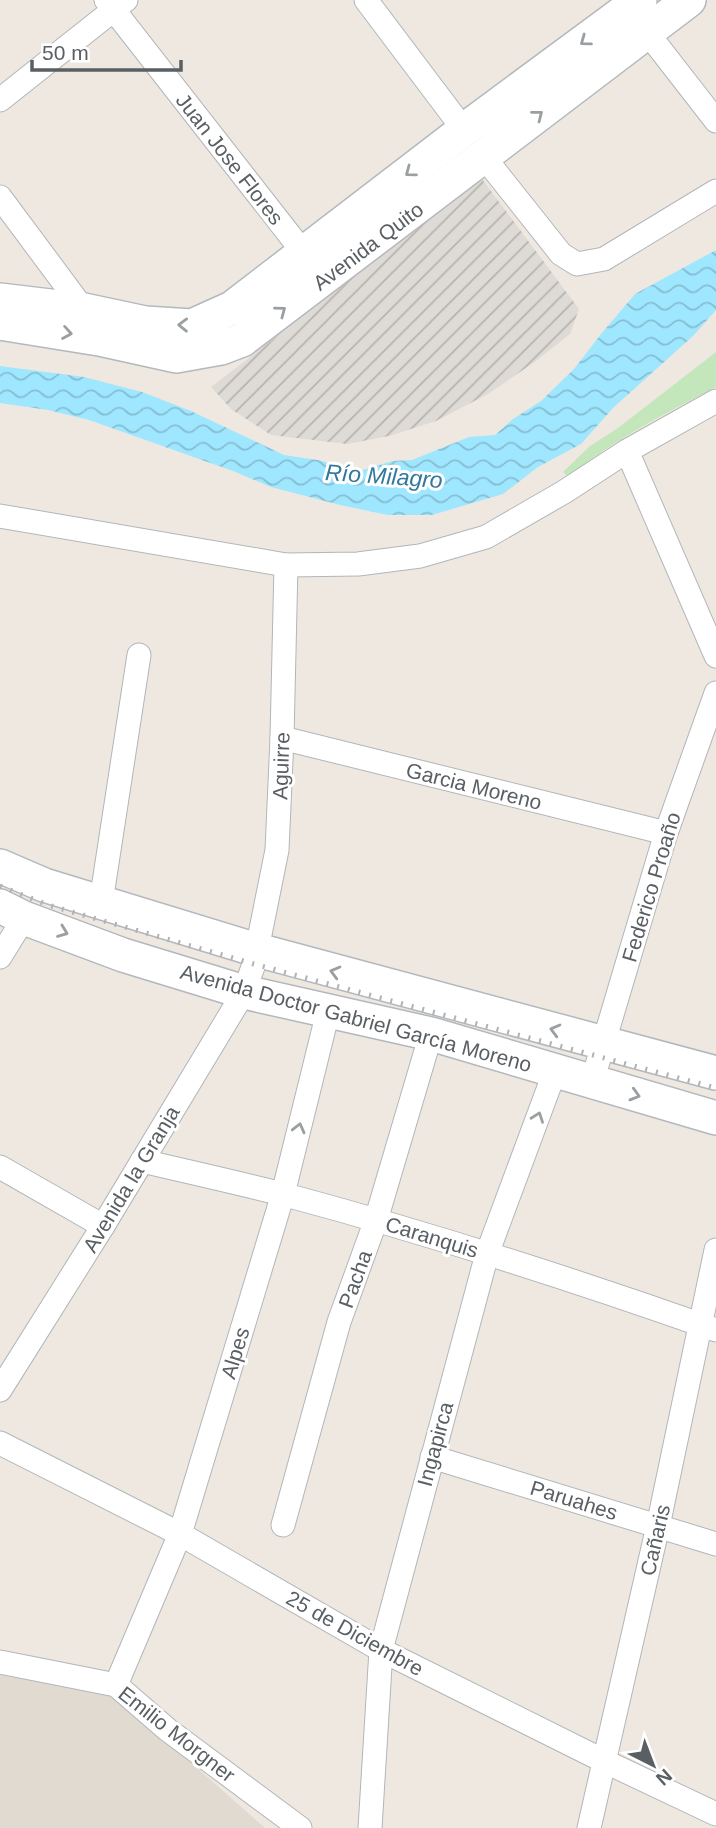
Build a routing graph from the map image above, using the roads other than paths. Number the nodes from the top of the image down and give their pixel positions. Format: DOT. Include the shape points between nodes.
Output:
graph roads {
  1 [pos="366,0"];
  2 [pos="689,0"];
  3 [pos="115,3"];
  4 [pos="635,11"];
  5 [pos="0,100"];
  6 [pos="716,121"];
  7 [pos="464,130"];
  8 [pos="484,157"];
  9 [pos="716,191"];
  10 [pos="0,197"];
  11 [pos="303,253"];
  12 [pos="0,300"];
  13 [pos="84,310"];
  14 [pos="0,323"];
  15 [pos="716,401"];
  16 [pos="627,451"];
  17 [pos="0,516"];
  18 [pos="286,565"];
  19 [pos="139,655"];
  20 [pos="716,656"];
  21 [pos="716,692"];
  22 [pos="282,738"];
  23 [pos="666,833"];
  24 [pos="0,866"];
  25 [pos="101,902"];
  26 [pos="12,912"];
  27 [pos="0,957"];
  28 [pos="252,969"];
  29 [pos="328,1012"];
  30 [pos="431,1034"];
  31 [pos="604,1043"];
  32 [pos="555,1072"];
  33 [pos="716,1073"];
  34 [pos="592,1082"];
  35 [pos="716,1118"];
  36 [pos="142,1161"];
  37 [pos="0,1167"];
  38 [pos="283,1195"];
  39 [pos="376,1220"];
  40 [pos="103,1226"];
  41 [pos="716,1250"];
  42 [pos="487,1254"];
  43 [pos="708,1328"];
  44 [pos="0,1390"];
  45 [pos="0,1443"];
  46 [pos="432,1457"];
  47 [pos="283,1525"];
  48 [pos="659,1526"];
  49 [pos="180,1534"];
  50 [pos="716,1544"];
  51 [pos="381,1650"];
  52 [pos="0,1662"];
  53 [pos="117,1685"];
  54 [pos="604,1761"];
  55 [pos="716,1814"];
  56 [pos="300,1828"];
  57 [pos="370,1828"];
  58 [pos="589,1828"];
  1 -- 7 [label="street"];
  2 -- 4 [label="main road, Avenida Quito"];
  3 -- 5 [label="street"];
  3 -- 11 [label="street, Juan Jose Flores"];
  4 -- 6 [label="street"];
  4 -- 7 [label="main road, Avenida Quito, one-way"];
  8 -- 4 [label="main road, Avenida Quito, one-way" via="567,92"];
  7 -- 11 [label="main road, Avenida Quito, one-way"];
  8 -- 9 [label="street" via="561,254 577,264 604,259"];
  14 -- 8 [label="main road, Avenida Quito, one-way" via="176,356 222,348 260,328"];
  10 -- 13 [label="street"];
  11 -- 13 [label="main road, Avenida Quito, one-way" via="232,308 192,326 145,323"];
  12 -- 13 [label="main road, Avenida Quito"];
  15 -- 16 [label="street"];
  16 -- 18 [label="street" via="486,537 420,556 358,564"];
  16 -- 20 [label="street"];
  17 -- 18 [label="street"];
  18 -- 22 [label="street, Aguirre"];
  19 -- 25 [label="street"];
  21 -- 23 [label="street, Federico Proaño"];
  22 -- 23 [label="street, Garcia Moreno"];
  22 -- 28 [label="street, Aguirre" via="277,850"];
  23 -- 31 [label="street, Federico Proaño"];
  24 -- 25 [label="main road, Avenida Doctor Gabriel García Moreno"];
  25 -- 28 [label="main road, Avenida Doctor Gabriel García Moreno"];
  26 -- 27 [label="street"];
  26 -- 28 [label="main road, Avenida Doctor Gabriel García Moreno, one-way" via="123,955"];
  28 -- 29 [label="main road, Avenida Doctor Gabriel García Moreno"];
  31 -- 28 [label="main road, Avenida Doctor Gabriel García Moreno, one-way"];
  28 -- 36 [label="street, Avenida la Granja"];
  29 -- 30 [label="main road, Avenida Doctor Gabriel García Moreno"];
  38 -- 29 [label="street, Alpes, one-way"];
  30 -- 32 [label="main road, Avenida Doctor Gabriel García Moreno"];
  30 -- 39 [label="street, Pacha"];
  31 -- 33 [label="main road, Avenida Doctor Gabriel García Moreno"];
  31 -- 34 [label="street, Federico Proaño"];
  32 -- 34 [label="main road, Avenida Doctor Gabriel García Moreno"];
  42 -- 32 [label="street, Ingapirca, one-way"];
  34 -- 35 [label="main road, Avenida Doctor Gabriel García Moreno, one-way"];
  36 -- 38 [label="street, Caranquis"];
  36 -- 40 [label="street, Avenida la Granja"];
  37 -- 40 [label="street"];
  38 -- 39 [label="street, Caranquis"];
  38 -- 49 [label="street, Alpes"];
  39 -- 42 [label="street, Caranquis"];
  39 -- 47 [label="street, Pacha" via="339,1322"];
  40 -- 44 [label="street, Avenida la Granja"];
  41 -- 43 [label="street, Cañaris"];
  42 -- 43 [label="street, Caranquis"];
  42 -- 46 [label="street, Ingapirca"];
  43 -- 48 [label="street, Cañaris"];
  45 -- 49 [label="street, 25 de Diciembre"];
  46 -- 48 [label="street, Paruahes"];
  46 -- 51 [label="street, Ingapirca"];
  48 -- 50 [label="street, Paruahes"];
  48 -- 54 [label="street, Cañaris"];
  49 -- 51 [label="street, 25 de Diciembre"];
  49 -- 53 [label="street, Alpes"];
  51 -- 54 [label="street, 25 de Diciembre"];
  51 -- 57 [label="street, Ingapirca"];
  52 -- 53 [label="street, Emilio Morgner"];
  53 -- 56 [label="street, Emilio Morgner" via="168,1730"];
  54 -- 55 [label="street, 25 de Diciembre"];
  54 -- 58 [label="street, Cañaris"];
}
